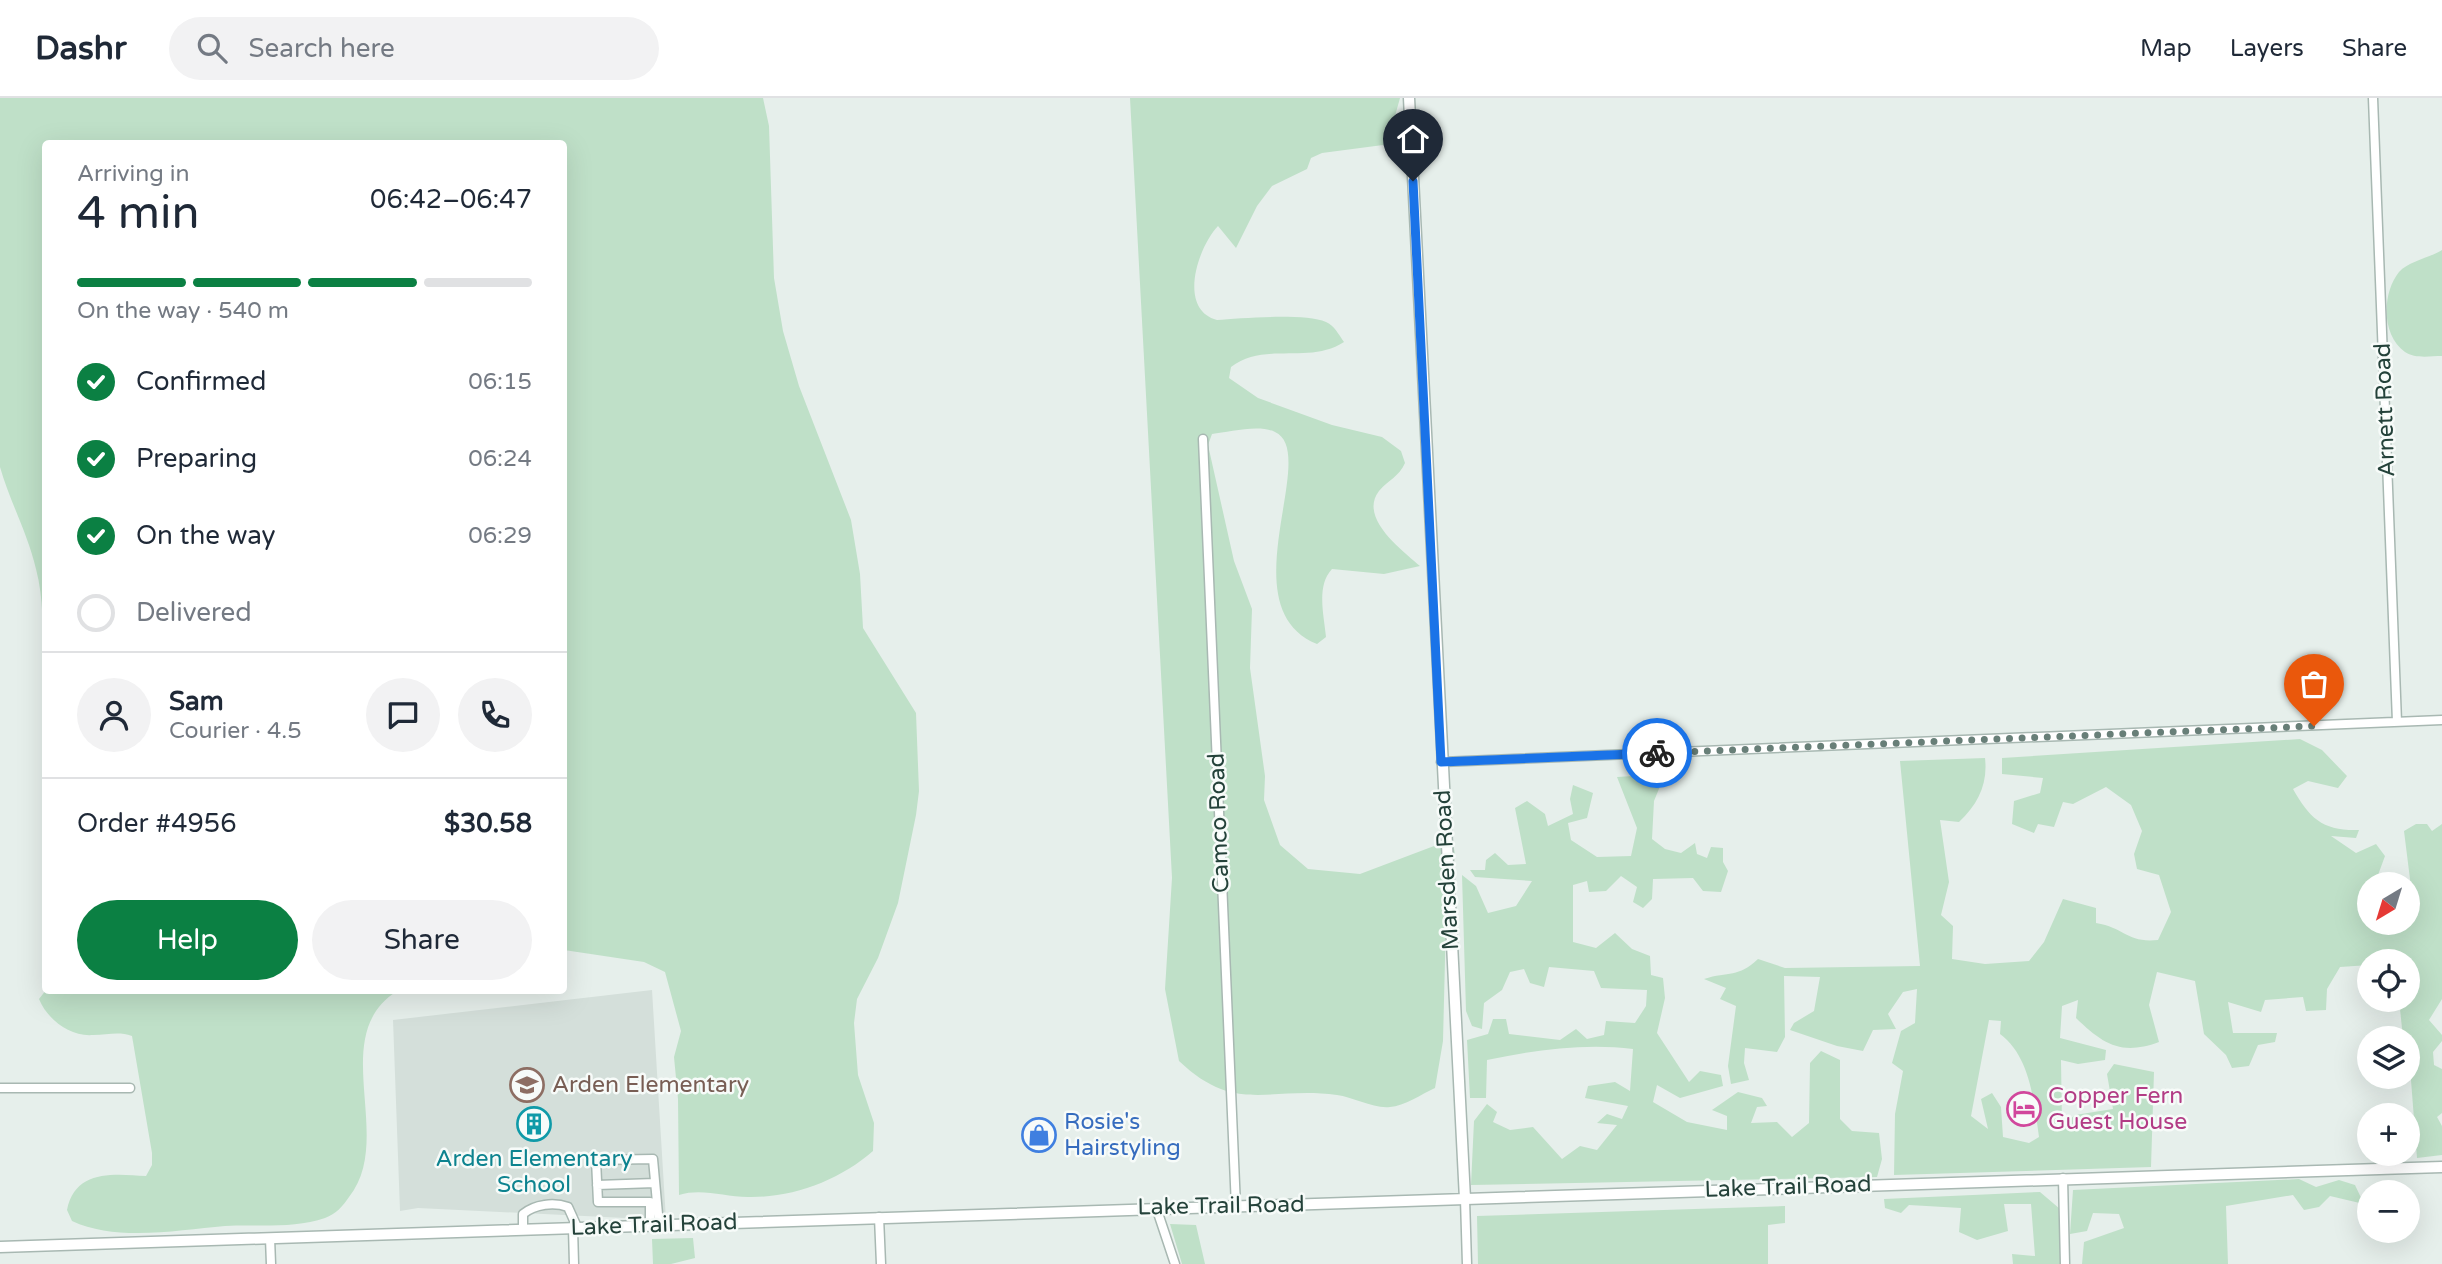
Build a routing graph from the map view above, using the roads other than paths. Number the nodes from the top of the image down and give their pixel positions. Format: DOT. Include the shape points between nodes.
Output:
graph roads {
  1 [pos="1409,98"];
  2 [pos="2373,98"];
  3 [pos="1203,439"];
  4 [pos="2442,720"];
  5 [pos="2397,722"];
  6 [pos="1441,762"];
  7 [pos="0,1088"];
  8 [pos="130,1088"];
  9 [pos="2442,1167"];
  10 [pos="2063,1178"];
  11 [pos="655,1183"];
  12 [pos="597,1185"];
  13 [pos="1465,1199"];
  14 [pos="1156,1207"];
  15 [pos="1236,1207"];
  16 [pos="879,1217"];
  17 [pos="654,1225"];
  18 [pos="575,1228"];
  19 [pos="523,1229"];
  20 [pos="270,1238"];
  21 [pos="0,1247"];
  22 [pos="271,1264"];
  23 [pos="574,1264"];
  24 [pos="881,1264"];
  25 [pos="1175,1264"];
  26 [pos="1467,1264"];
  27 [pos="2065,1264"];
  1 -- 6 [label="street, Marsden Road"];
  2 -- 5 [label="street, Arnett Road"];
  3 -- 15 [label="street, Camco Road"];
  4 -- 5 [label="street"];
  5 -- 6 [label="street"];
  6 -- 13 [label="street, Marsden Road"];
  7 -- 8 [label="street"];
  9 -- 10 [label="street, Lake Trail Road"];
  10 -- 13 [label="street, Lake Trail Road"];
  10 -- 27 [label="street"];
  11 -- 12 [label="street"];
  11 -- 12 [label="street" via="653,1159 596,1160"];
  11 -- 17 [label="street"];
  12 -- 17 [label="street" via="598,1202 650,1202"];
  13 -- 15 [label="street, Lake Trail Road"];
  13 -- 26 [label="street, Marsden Road"];
  14 -- 15 [label="street, Lake Trail Road"];
  14 -- 16 [label="street, Lake Trail Road"];
  14 -- 25 [label="street"];
  16 -- 17 [label="street, Lake Trail Road"];
  16 -- 24 [label="street"];
  17 -- 18 [label="street, Lake Trail Road"];
  18 -- 19 [label="street, Lake Trail Road"];
  18 -- 19 [label="street" via="568,1207 556,1203 529,1209 523,1214"];
  18 -- 23 [label="street"];
  19 -- 20 [label="street, Lake Trail Road"];
  20 -- 21 [label="street, Lake Trail Road"];
  20 -- 22 [label="street"];
}
